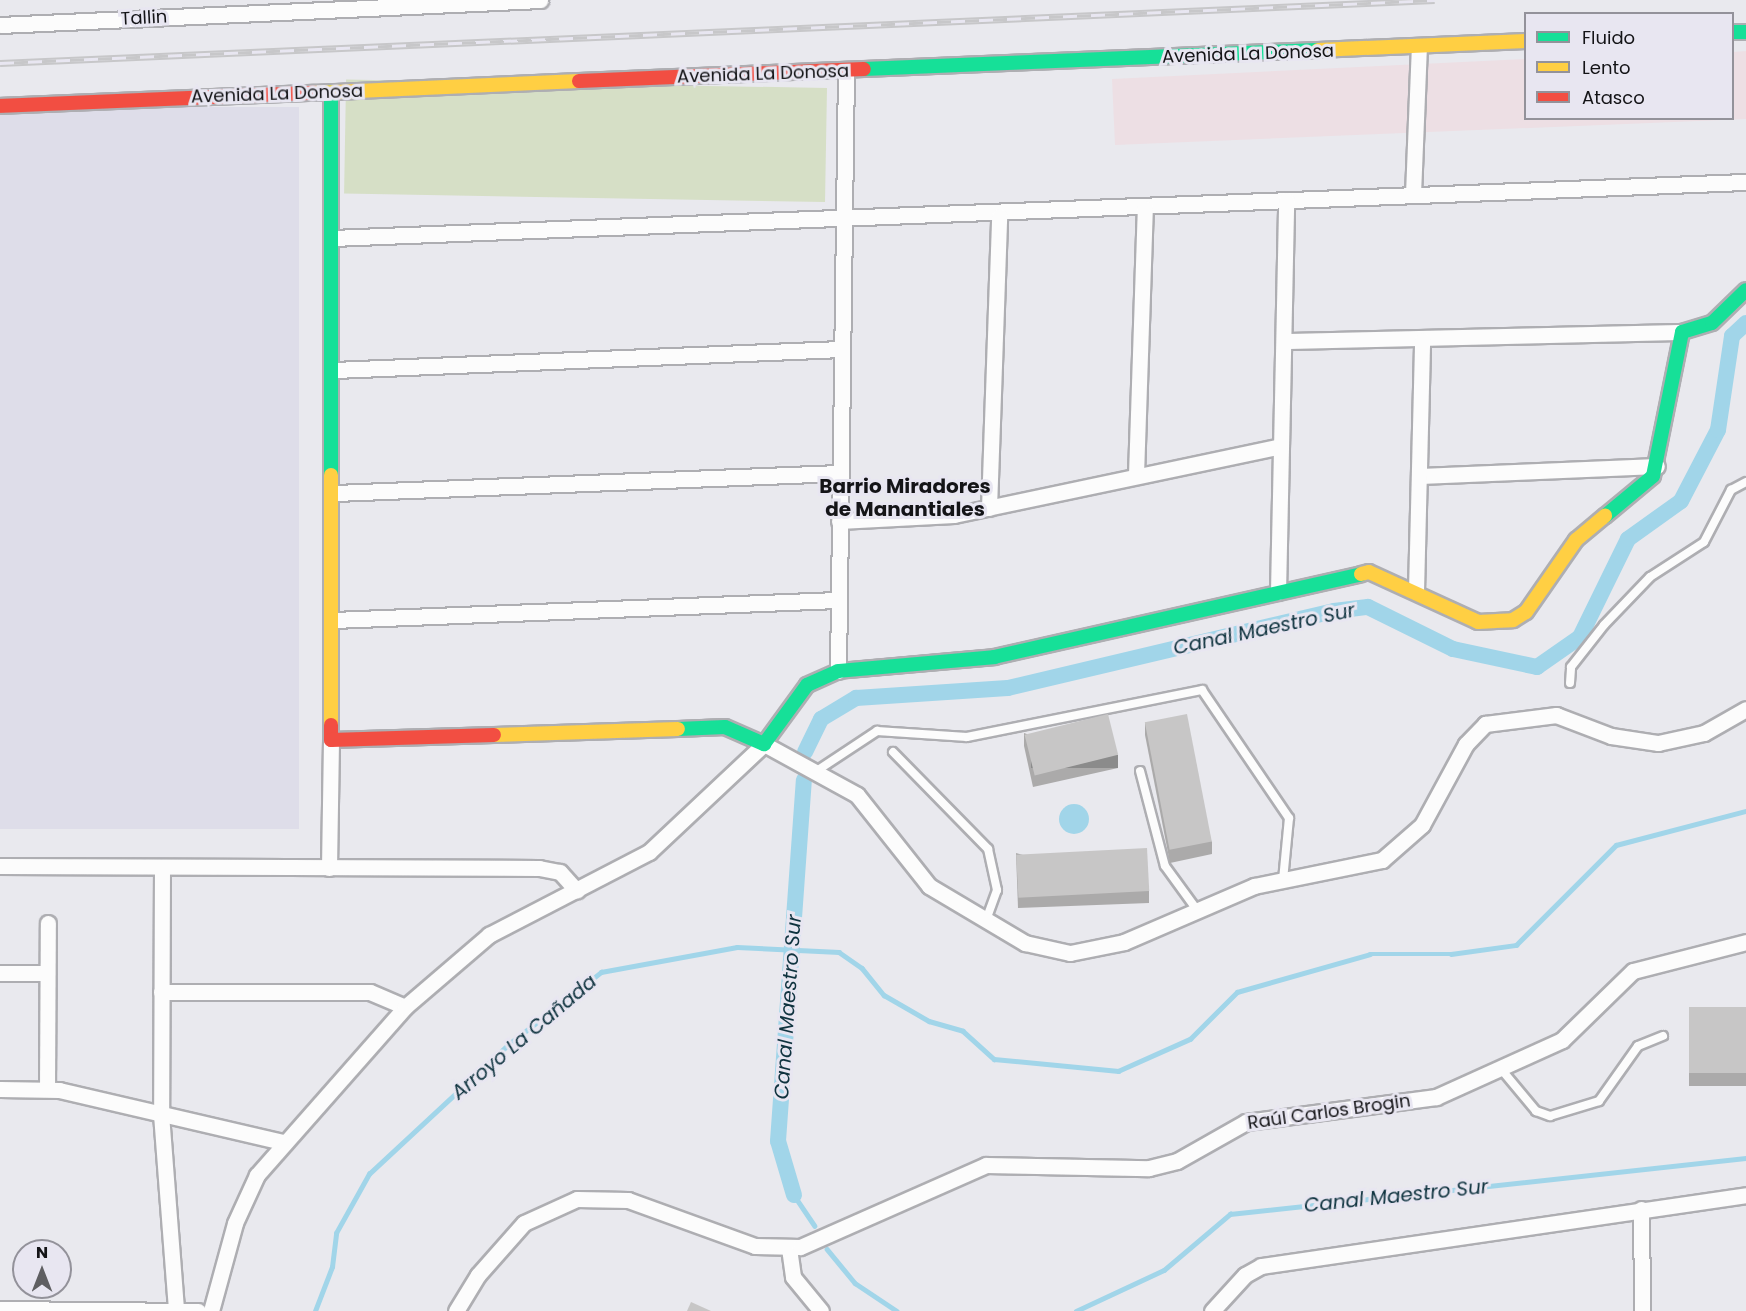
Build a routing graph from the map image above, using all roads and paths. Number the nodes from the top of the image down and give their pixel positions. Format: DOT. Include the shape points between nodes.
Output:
graph roads {
  1 [pos="540,0"];
  2 [pos="250,6"];
  3 [pos="0,25"];
  4 [pos="1524,41"];
  5 [pos="1419,46"];
  6 [pos="846,71"];
  7 [pos="331,92"];
  8 [pos="0,106"];
  9 [pos="1746,182"];
  10 [pos="1413,194"];
  11 [pos="1286,200"];
  12 [pos="1145,208"];
  13 [pos="999,216"];
  14 [pos="842,221"];
  15 [pos="332,238"];
  16 [pos="1746,290"];
  17 [pos="1682,332"];
  18 [pos="1422,340"];
  19 [pos="1285,341"];
  20 [pos="841,350"];
  21 [pos="334,370"];
  22 [pos="1281,446"];
  23 [pos="1657,466"];
  24 [pos="840,473"];
  25 [pos="1136,475"];
  26 [pos="1420,476"];
  27 [pos="1746,482"];
  28 [pos="335,493"];
  29 [pos="989,508"];
  30 [pos="839,521"];
  31 [pos="1416,591"];
  32 [pos="1278,592"];
  33 [pos="838,600"];
  34 [pos="333,620"];
  35 [pos="838,671"];
  36 [pos="1570,683"];
  37 [pos="1746,709"];
  38 [pos="331,740"];
  39 [pos="764,744"];
  40 [pos="893,752"];
  41 [pos="818,770"];
  42 [pos="1140,771"];
  43 [pos="0,866"];
  44 [pos="162,867"];
  45 [pos="329,868"];
  46 [pos="1283,880"];
  47 [pos="577,891"];
  48 [pos="1197,910"];
  49 [pos="986,920"];
  50 [pos="48,923"];
  51 [pos="1746,942"];
  52 [pos="0,973"];
  53 [pos="47,973"];
  54 [pos="161,992"];
  55 [pos="405,1006"];
  56 [pos="1663,1036"];
  57 [pos="1501,1069"];
  58 [pos="0,1089"];
  59 [pos="47,1089"];
  60 [pos="161,1114"];
  61 [pos="282,1142"];
  62 [pos="1746,1195"];
  63 [pos="1641,1209"];
  64 [pos="789,1248"];
  65 [pos="0,1309"];
  66 [pos="176,1309"];
  67 [pos="198,1311"];
  68 [pos="211,1311"];
  69 [pos="456,1311"];
  70 [pos="821,1311"];
  71 [pos="1212,1311"];
  72 [pos="1642,1311"];
  1 -- 2 [label="street, Tallin"];
  2 -- 3 [label="street, Tallin"];
  4 -- 5 [label="street, Avenida La Donosa"];
  5 -- 6 [label="street, Avenida La Donosa"];
  5 -- 10 [label="street"];
  6 -- 7 [label="street, Avenida La Donosa"];
  6 -- 14 [label="street"];
  7 -- 8 [label="street, Avenida La Donosa"];
  7 -- 15 [label="street"];
  9 -- 10 [label="street"];
  10 -- 11 [label="street"];
  11 -- 12 [label="street"];
  11 -- 19 [label="street"];
  12 -- 13 [label="street"];
  12 -- 25 [label="street"];
  13 -- 14 [label="street"];
  13 -- 29 [label="street"];
  14 -- 15 [label="street"];
  14 -- 20 [label="street"];
  15 -- 21 [label="street"];
  16 -- 17 [label="street" via="1712,323"];
  17 -- 18 [label="street"];
  17 -- 23 [label="street"];
  18 -- 19 [label="street"];
  18 -- 26 [label="street"];
  19 -- 22 [label="street"];
  20 -- 21 [label="street"];
  20 -- 24 [label="street"];
  21 -- 28 [label="street"];
  22 -- 25 [label="street"];
  22 -- 32 [label="street"];
  23 -- 26 [label="street"];
  23 -- 31 [label="street" via="1645,487 1576,540 1526,612 1513,620 1478,622"];
  24 -- 28 [label="street"];
  24 -- 30 [label="street"];
  25 -- 29 [label="street"];
  26 -- 31 [label="street"];
  27 -- 36 [label="lane" via="1731,490 1704,542 1650,577 1604,625 1571,667"];
  28 -- 34 [label="street"];
  29 -- 30 [label="street" via="934,518"];
  30 -- 33 [label="street"];
  31 -- 32 [label="street" via="1369,572"];
  32 -- 35 [label="street" via="994,657"];
  33 -- 34 [label="street"];
  33 -- 35 [label="street"];
  34 -- 38 [label="street"];
  35 -- 39 [label="street" via="807,685"];
  37 -- 46 [label="street" via="1704,733 1669,743 1611,735 1556,715 1485,724 1466,744 1422,825 1382,860"];
  38 -- 39 [label="street" via="724,727"];
  38 -- 45 [label="street"];
  39 -- 41 [label="street"];
  39 -- 47 [label="street" via="649,852"];
  40 -- 49 [label="lane" via="988,849 998,890"];
  41 -- 46 [label="lane" via="878,731 967,736 1202,690 1289,818"];
  41 -- 49 [label="street" via="872,810 929,886"];
  42 -- 48 [label="lane" via="1165,866"];
  43 -- 44 [label="street"];
  44 -- 45 [label="street"];
  44 -- 54 [label="street"];
  45 -- 47 [label="street" via="548,869 560,872"];
  46 -- 48 [label="street"];
  47 -- 55 [label="street" via="489,935"];
  48 -- 49 [label="street" via="1124,942 1086,952 1025,943"];
  50 -- 53 [label="street"];
  51 -- 57 [label="street, Raúl Carlos Brogin" via="1633,970 1568,1036"];
  52 -- 53 [label="street"];
  53 -- 59 [label="street"];
  54 -- 55 [label="street" via="370,992"];
  54 -- 60 [label="street"];
  55 -- 61 [label="street"];
  56 -- 57 [label="lane" via="1638,1046 1599,1101 1550,1116 1536,1111"];
  57 -- 64 [label="street, Raúl Carlos Brogin" via="1436,1097 1246,1122 1163,1165 1057,1169 986,1165"];
  58 -- 59 [label="street"];
  59 -- 60 [label="street"];
  60 -- 61 [label="street"];
  60 -- 66 [label="street"];
  61 -- 68 [label="street" via="245,1196"];
  62 -- 63 [label="street"];
  63 -- 71 [label="street" via="1261,1266 1245,1275"];
  63 -- 72 [label="street"];
  64 -- 69 [label="street" via="755,1246 628,1200 576,1199 524,1223 478,1275"];
  64 -- 70 [label="street" via="793,1277"];
  65 -- 66 [label="street"];
  66 -- 67 [label="street"];
}
